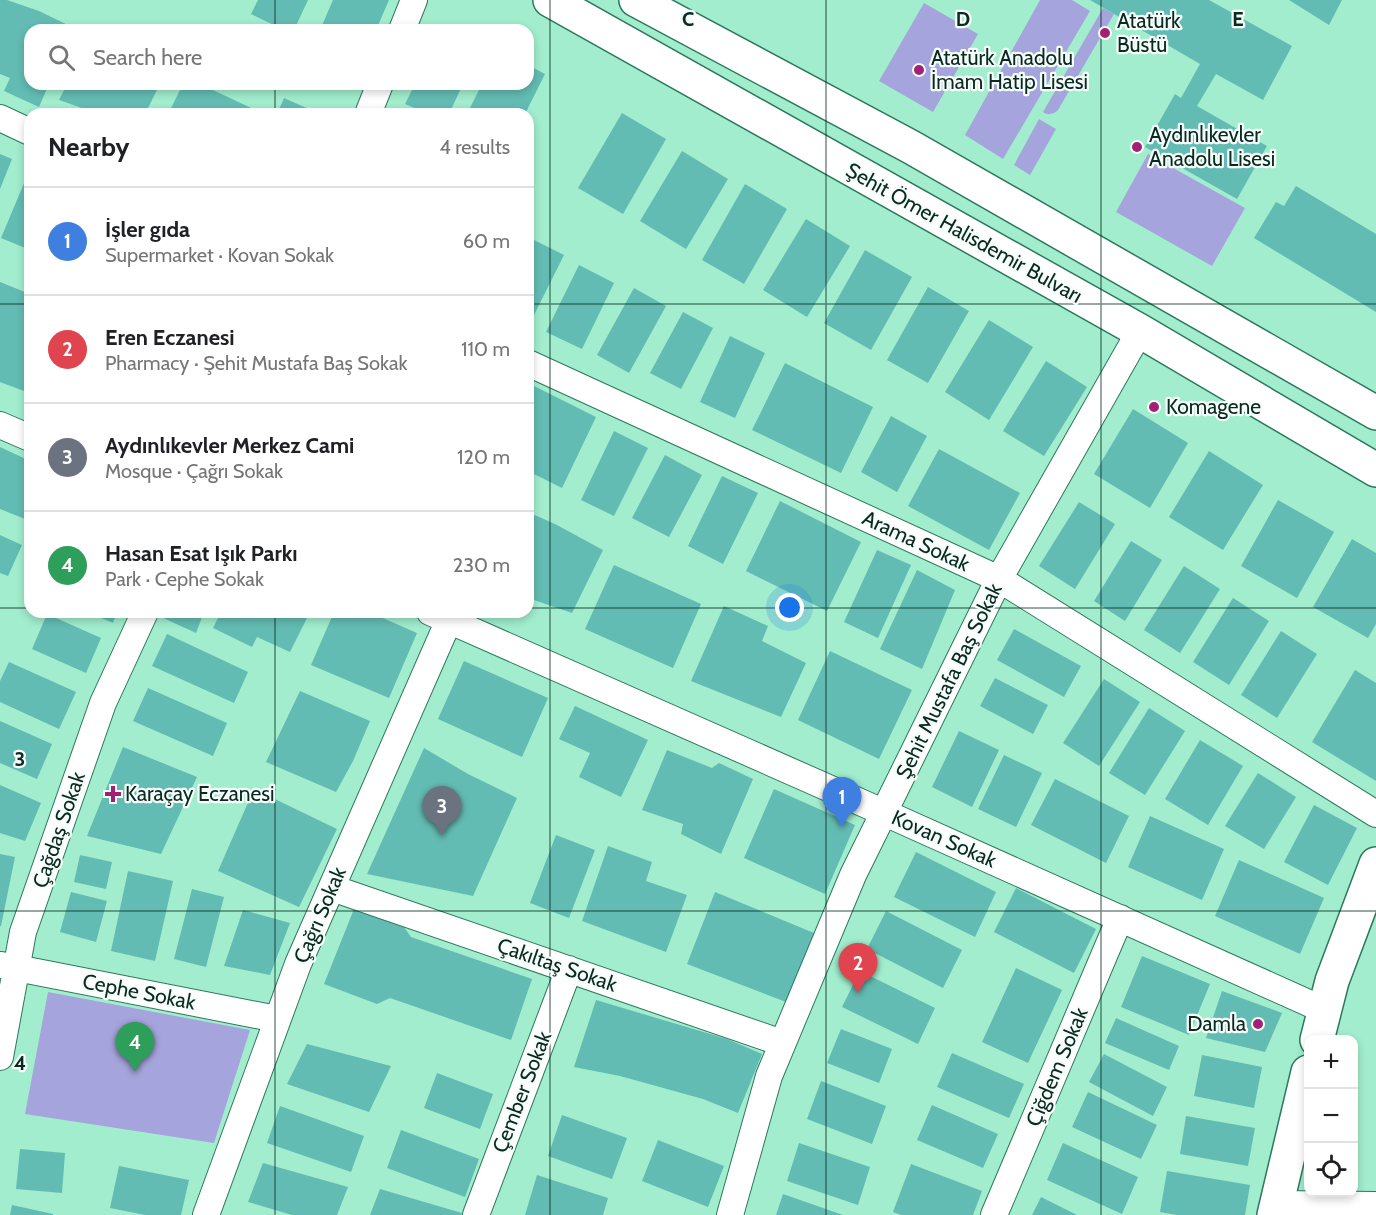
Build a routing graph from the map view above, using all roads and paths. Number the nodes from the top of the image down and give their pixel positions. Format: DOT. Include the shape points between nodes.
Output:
graph roads {
  1 [pos="414,0"];
  2 [pos="550,0"];
  3 [pos="636,0"];
  4 [pos="404,24"];
  5 [pos="378,90"];
  6 [pos="370,108"];
  7 [pos="0,117"];
  8 [pos="24,129"];
  9 [pos="1140,331"];
  10 [pos="534,366"];
  11 [pos="1376,413"];
  12 [pos="0,425"];
  13 [pos="24,435"];
  14 [pos="1376,470"];
  15 [pos="999,579"];
  16 [pos="142,618"];
  17 [pos="439,618"];
  18 [pos="445,618"];
  19 [pos="885,813"];
  20 [pos="1376,813"];
  21 [pos="1376,864"];
  22 [pos="332,888"];
  23 [pos="1120,918"];
  24 [pos="8,967"];
  25 [pos="569,969"];
  26 [pos="278,1019"];
  27 [pos="1321,1025"];
  28 [pos="782,1043"];
  29 [pos="0,1057"];
  30 [pos="1304,1088"];
  31 [pos="1376,1205"];
  32 [pos="1274,1209"];
  33 [pos="206,1215"];
  34 [pos="476,1215"];
  35 [pos="730,1215"];
  36 [pos="994,1215"];
  1 -- 4 [label="street"];
  2 -- 9 [label="main road, Şehit Ömer Halisdemir Bulvarı"];
  3 -- 11 [label="main road" via="911,147"];
  5 -- 6 [label="street"];
  7 -- 8 [label="street"];
  9 -- 14 [label="main road, Şehit Ömer Halisdemir Bulvarı"];
  9 -- 15 [label="street, Şehit Mustafa Baş Sokak"];
  10 -- 15 [label="street, Arama Sokak"];
  12 -- 13 [label="street"];
  15 -- 19 [label="street, Şehit Mustafa Baş Sokak"];
  15 -- 20 [label="street, Arama Sokak"];
  16 -- 24 [label="street, Çağdaş Sokak" via="103,703"];
  17 -- 22 [label="street, Çağrı Sokak"];
  18 -- 19 [label="street, Kovan Sokak"];
  19 -- 23 [label="street, Kovan Sokak"];
  19 -- 28 [label="street, Şehit Mustafa Baş Sokak" via="853,875"];
  21 -- 27 [label="main road" via="1332,981"];
  22 -- 25 [label="street, Çakıltaş Sokak"];
  22 -- 26 [label="street, Çağrı Sokak"];
  23 -- 27 [label="street, Kovan Sokak"];
  23 -- 36 [label="street, Çiğdem Sokak"];
  24 -- 26 [label="street, Cephe Sokak"];
  24 -- 29 [label="street, Çağdaş Sokak"];
  25 -- 28 [label="street, Çakıltaş Sokak"];
  25 -- 34 [label="street, Çember Sokak"];
  26 -- 33 [label="street, Çağrı Sokak"];
  28 -- 35 [label="street, Şehit Mustafa Baş Sokak"];
  30 -- 32 [label="main road"];
  31 -- 32 [label="street"];
}
